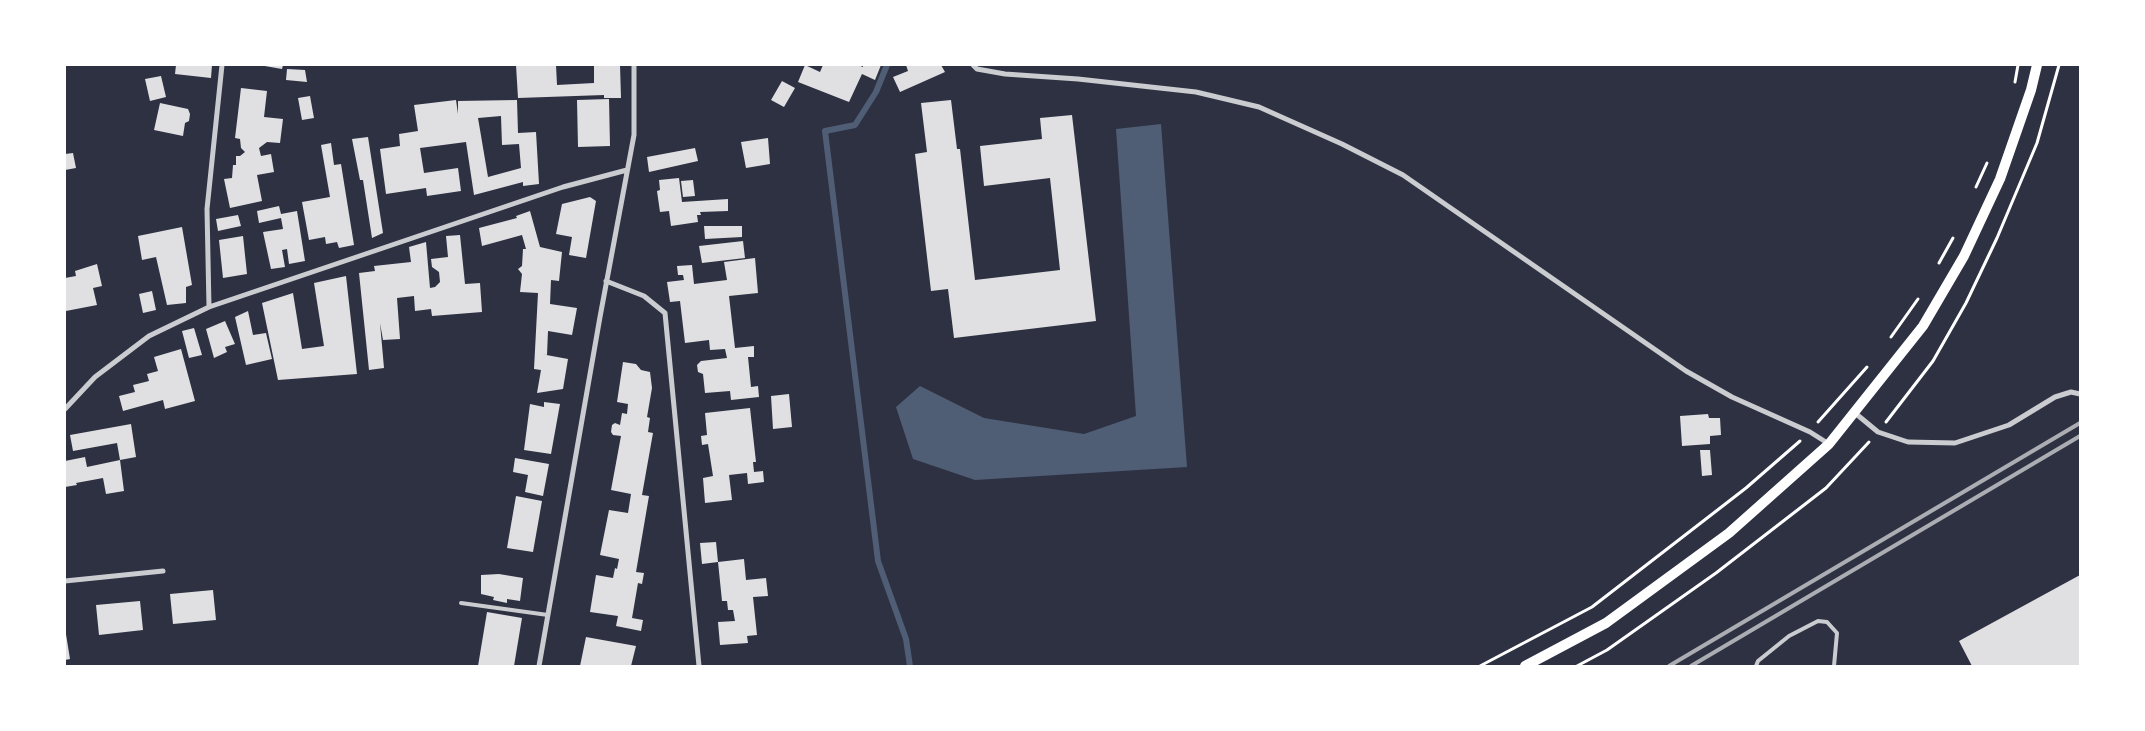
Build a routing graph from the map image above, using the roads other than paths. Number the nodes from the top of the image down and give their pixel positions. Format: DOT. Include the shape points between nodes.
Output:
graph roads {
  1 [pos="222,65"];
  2 [pos="634,65"];
  3 [pos="973,65"];
  4 [pos="2037,65"];
  5 [pos="627,170"];
  6 [pos="606,282"];
  7 [pos="209,307"];
  8 [pos="2080,394"];
  9 [pos="65,409"];
  10 [pos="1855,413"];
  11 [pos="1829,444"];
  12 [pos="163,571"];
  13 [pos="65,582"];
  14 [pos="461,603"];
  15 [pos="548,615"];
  16 [pos="539,666"];
  17 [pos="699,666"];
  18 [pos="1525,666"];
  19 [pos="1756,666"];
  20 [pos="1834,666"];
  1 -- 7 [label="street" via="207,209"];
  2 -- 5 [label="street" via="634,135"];
  3 -- 11 [label="street" via="977,70 1005,74 1196,92 1259,107 1403,175 1686,371"];
  4 -- 10 [label="main road" via="2000,179 1964,256 1923,326"];
  5 -- 6 [label="street"];
  5 -- 7 [label="street" via="563,187"];
  6 -- 15 [label="street"];
  6 -- 17 [label="street" via="644,296 665,313"];
  7 -- 9 [label="street" via="148,336 95,378"];
  8 -- 10 [label="street" via="2071,392 2056,397 2009,425 1955,444 1908,442 1878,432"];
  10 -- 11 [label="main road"];
  11 -- 18 [label="main road" via="1729,532 1606,623"];
  12 -- 13 [label="street"];
  14 -- 15 [label="lane"];
  15 -- 16 [label="street"];
  19 -- 20 [label="lane" via="1789,636 1818,622 1827,622 1837,633"];
}
